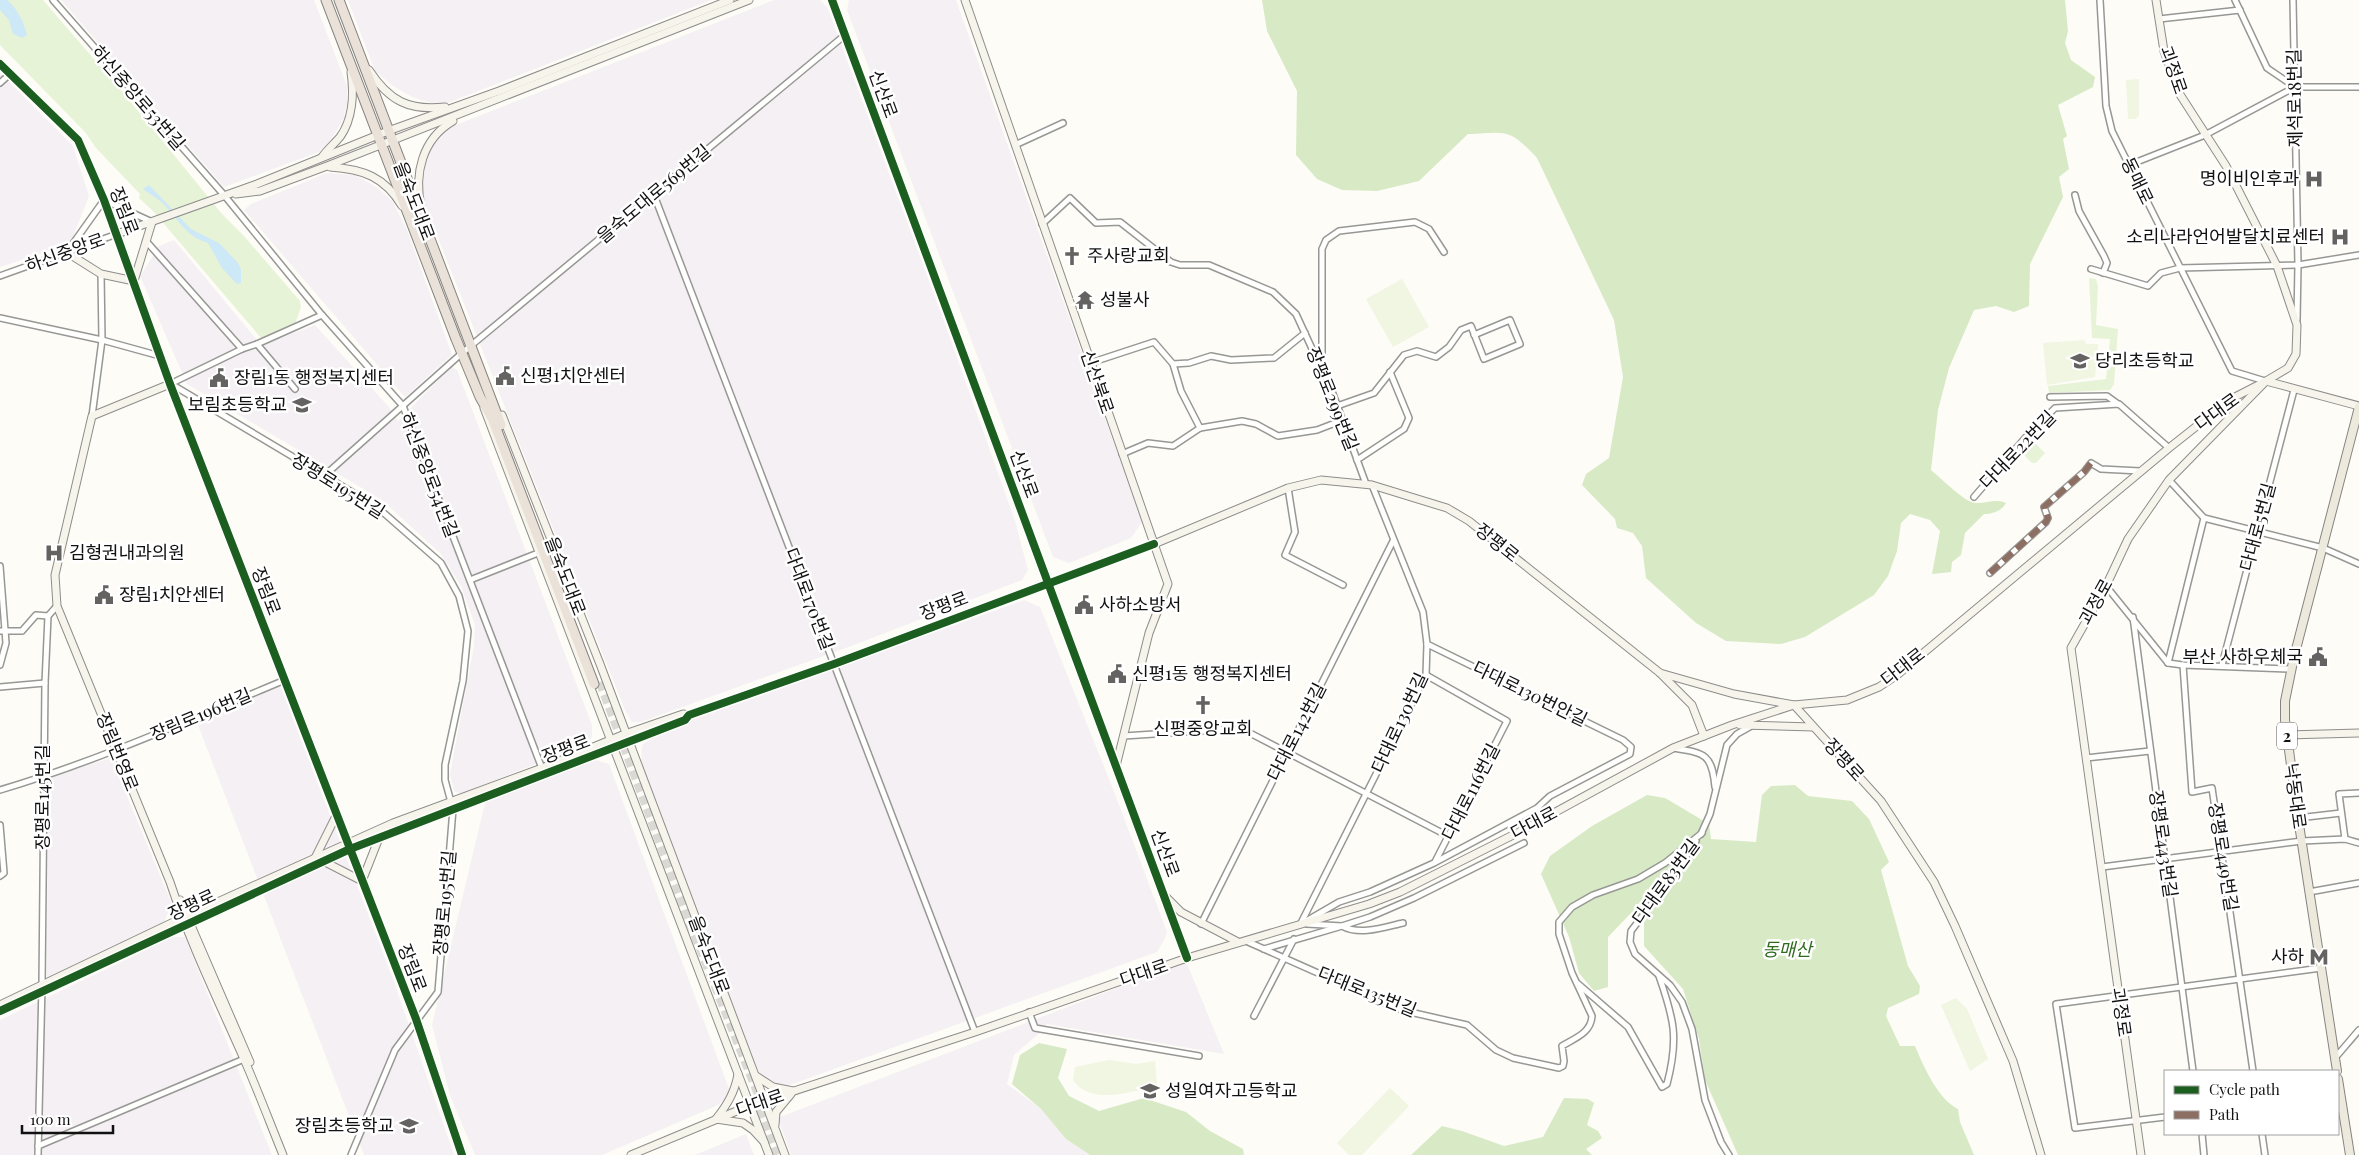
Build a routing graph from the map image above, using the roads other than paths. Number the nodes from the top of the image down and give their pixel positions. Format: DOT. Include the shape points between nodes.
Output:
graph roads {
  1 [pos="53,0"];
  2 [pos="326,0"];
  3 [pos="339,0"];
  4 [pos="730,0"];
  5 [pos="749,0"];
  6 [pos="832,0"];
  7 [pos="965,0"];
  8 [pos="2100,0"];
  9 [pos="2156,0"];
  10 [pos="2235,0"];
  11 [pos="2292,0"];
  12 [pos="2240,10"];
  13 [pos="2159,19"];
  14 [pos="846,35"];
  15 [pos="362,60"];
  16 [pos="350,62"];
  17 [pos="0,64"];
  18 [pos="10,74"];
  19 [pos="0,83"];
  20 [pos="2295,87"];
  21 [pos="2359,87"];
  22 [pos="456,106"];
  23 [pos="458,115"];
  24 [pos="1063,123"];
  25 [pos="388,131"];
  26 [pos="378,135"];
  27 [pos="2205,135"];
  28 [pos="392,142"];
  29 [pos="1015,145"];
  30 [pos="382,146"];
  31 [pos="320,159"];
  32 [pos="2129,165"];
  33 [pos="328,166"];
  34 [pos="654,195"];
  35 [pos="221,196"];
  36 [pos="2074,196"];
  37 [pos="104,200"];
  38 [pos="155,221"];
  39 [pos="411,221"];
  40 [pos="1042,224"];
  41 [pos="424,227"];
  42 [pos="117,234"];
  43 [pos="146,241"];
  44 [pos="66,252"];
  45 [pos="1444,252"];
  46 [pos="2359,255"];
  47 [pos="2298,265"];
  48 [pos="2277,266"];
  49 [pos="2180,268"];
  50 [pos="2091,269"];
  51 [pos="2103,273"];
  52 [pos="102,274"];
  53 [pos="0,276"];
  54 [pos="134,282"];
  55 [pos="322,315"];
  56 [pos="0,318"];
  57 [pos="2297,325"];
  58 [pos="1305,333"];
  59 [pos="1474,335"];
  60 [pos="102,340"];
  61 [pos="257,344"];
  62 [pos="242,349"];
  63 [pos="466,350"];
  64 [pos="160,356"];
  65 [pos="1090,363"];
  66 [pos="1173,364"];
  67 [pos="1322,364"];
  68 [pos="1390,372"];
  69 [pos="2266,381"];
  70 [pos="170,384"];
  71 [pos="295,389"];
  72 [pos="2294,390"];
  73 [pos="485,396"];
  74 [pos="2050,397"];
  75 [pos="2119,404"];
  76 [pos="403,406"];
  77 [pos="1337,406"];
  78 [pos="2359,407"];
  79 [pos="92,416"];
  80 [pos="1343,420"];
  81 [pos="1200,428"];
  82 [pos="2169,448"];
  83 [pos="1122,454"];
  84 [pos="1357,460"];
  85 [pos="2140,471"];
  86 [pos="324,476"];
  87 [pos="2169,480"];
  88 [pos="1369,484"];
  89 [pos="1288,488"];
  90 [pos="1974,497"];
  91 [pos="2204,518"];
  92 [pos="2257,531"];
  93 [pos="1393,541"];
  94 [pos="1154,544"];
  95 [pos="2323,548"];
  96 [pos="538,553"];
  97 [pos="2359,564"];
  98 [pos="0,566"];
  99 [pos="1990,573"];
  100 [pos="470,580"];
  101 [pos="1048,583"];
  102 [pos="1343,585"];
  103 [pos="2106,586"];
  104 [pos="57,606"];
  105 [pos="48,616"];
  106 [pos="2132,617"];
  107 [pos="2,631"];
  108 [pos="1427,644"];
  109 [pos="2168,663"];
  110 [pos="0,664"];
  111 [pos="834,664"];
  112 [pos="2222,665"];
  113 [pos="2183,666"];
  114 [pos="2291,669"];
  115 [pos="1660,672"];
  116 [pos="1426,675"];
  117 [pos="285,680"];
  118 [pos="45,683"];
  119 [pos="597,683"];
  120 [pos="0,686"];
  121 [pos="1794,706"];
  122 [pos="689,715"];
  123 [pos="1732,725"];
  124 [pos="1753,725"];
  125 [pos="1813,727"];
  126 [pos="2359,732"];
  127 [pos="625,734"];
  128 [pos="2287,735"];
  129 [pos="1124,736"];
  130 [pos="1704,736"];
  131 [pos="628,741"];
  132 [pos="610,744"];
  133 [pos="1673,748"];
  134 [pos="116,750"];
  135 [pos="2150,750"];
  136 [pos="1287,752"];
  137 [pos="2086,758"];
  138 [pos="1116,766"];
  139 [pos="543,771"];
  140 [pos="43,777"];
  141 [pos="0,790"];
  142 [pos="1715,793"];
  143 [pos="2359,793"];
  144 [pos="1366,794"];
  145 [pos="452,805"];
  146 [pos="2341,813"];
  147 [pos="337,814"];
  148 [pos="2298,818"];
  149 [pos="0,825"];
  150 [pos="1702,833"];
  151 [pos="1448,836"];
  152 [pos="379,838"];
  153 [pos="2346,839"];
  154 [pos="2302,841"];
  155 [pos="1524,843"];
  156 [pos="2359,843"];
  157 [pos="349,846"];
  158 [pos="2223,852"];
  159 [pos="315,858"];
  160 [pos="2165,860"];
  161 [pos="323,861"];
  162 [pos="1434,863"];
  163 [pos="2102,867"];
  164 [pos="1,874"];
  165 [pos="362,881"];
  166 [pos="2359,883"];
  167 [pos="2310,892"];
  168 [pos="1164,895"];
  169 [pos="187,920"];
  170 [pos="1201,924"];
  171 [pos="1301,924"];
  172 [pos="1403,924"];
  173 [pos="1342,926"];
  174 [pos="1294,940"];
  175 [pos="1241,941"];
  176 [pos="1264,949"];
  177 [pos="1187,958"];
  178 [pos="1284,958"];
  179 [pos="2321,968"];
  180 [pos="1658,975"];
  181 [pos="2240,979"];
  182 [pos="1576,982"];
  183 [pos="2182,987"];
  184 [pos="42,988"];
  185 [pos="2119,996"];
  186 [pos="0,1005"];
  187 [pos="0,1011"];
  188 [pos="1029,1012"];
  189 [pos="1254,1016"];
  190 [pos="416,1019"];
  191 [pos="2359,1030"];
  192 [pos="975,1032"];
  193 [pos="1199,1056"];
  194 [pos="246,1058"];
  195 [pos="2334,1058"];
  196 [pos="2193,1070"];
  197 [pos="2254,1070"];
  198 [pos="2336,1070"];
  199 [pos="738,1074"];
  200 [pos="756,1076"];
  201 [pos="793,1092"];
  202 [pos="2339,1095"];
  203 [pos="765,1101"];
  204 [pos="751,1105"];
  205 [pos="2164,1117"];
  206 [pos="716,1119"];
  207 [pos="2136,1121"];
  208 [pos="775,1129"];
  209 [pos="2202,1135"];
  210 [pos="2262,1135"];
  211 [pos="765,1144"];
  212 [pos="38,1146"];
  213 [pos="38,1155"];
  214 [pos="283,1155"];
  215 [pos="287,1155"];
  216 [pos="351,1155"];
  217 [pos="462,1155"];
  218 [pos="631,1155"];
  219 [pos="770,1155"];
  220 [pos="785,1155"];
  221 [pos="1730,1155"];
  222 [pos="2041,1155"];
  223 [pos="2141,1155"];
  224 [pos="2204,1155"];
  225 [pos="2265,1155"];
  226 [pos="2350,1155"];
  1 -- 35 [label="street, 하신중앙로53번길"];
  2 -- 16 [label="highway, 을숙도대로"];
  3 -- 15 [label="highway, 을숙도대로"];
  4 -- 22 [label="street"];
  5 -- 23 [label="street"];
  6 -- 14 [label="street, 신산로"];
  7 -- 29 [label="street, 신산북로"];
  8 -- 32 [label="street, 동매로" via="2106,106 2112,132"];
  9 -- 13 [label="street, 괴정로"];
  10 -- 12 [label="street"];
  11 -- 20 [label="street, 제석로18번길"];
  12 -- 13 [label="street"];
  12 -- 20 [label="street" via="2267,68"];
  13 -- 27 [label="street, 괴정로" via="2164,51 2173,78"];
  14 -- 34 [label="street, 을숙도대로569번길"];
  14 -- 101 [label="street, 신산로"];
  15 -- 22 [label="street" via="376,83 402,103 425,109"];
  15 -- 25 [label="highway, 을숙도대로"];
  16 -- 26 [label="highway, 을숙도대로"];
  16 -- 31 [label="street" via="353,88 347,121 341,136"];
  17 -- 18 [label="street, 장림로"];
  18 -- 19 [label="street"];
  18 -- 37 [label="street, 장림로" via="78,140"];
  20 -- 21 [label="street"];
  20 -- 27 [label="street"];
  20 -- 47 [label="street, 제석로18번길"];
  22 -- 25 [label="street"];
  23 -- 28 [label="street"];
  23 -- 41 [label="street" via="437,132 418,171 417,188"];
  24 -- 29 [label="street"];
  25 -- 26 [label="street"];
  25 -- 28 [label="highway, 을숙도대로"];
  26 -- 30 [label="highway, 을숙도대로"];
  26 -- 31 [label="street"];
  27 -- 32 [label="street"];
  27 -- 48 [label="street, 괴정로" via="2226,166"];
  28 -- 30 [label="street"];
  28 -- 41 [label="highway, 을숙도대로"];
  29 -- 40 [label="street, 신산북로"];
  30 -- 33 [label="street"];
  30 -- 39 [label="highway, 을숙도대로"];
  31 -- 35 [label="street"];
  32 -- 49 [label="street, 동매로"];
  33 -- 35 [label="street" via="260,191"];
  33 -- 39 [label="street" via="356,169 380,181 394,193"];
  34 -- 63 [label="street, 을숙도대로569번길"];
  34 -- 111 [label="street, 다대로170번길"];
  35 -- 38 [label="street, 하신중앙로"];
  35 -- 55 [label="street, 하신중앙로54번길"];
  36 -- 51 [label="street" via="2107,263"];
  37 -- 38 [label="street"];
  37 -- 42 [label="street, 장림로"];
  37 -- 44 [label="street"];
  38 -- 42 [label="street, 하신중앙로"];
  38 -- 43 [label="street"];
  39 -- 63 [label="highway, 을숙도대로"];
  40 -- 58 [label="street, 장평로299번길" via="1070,198 1096,223 1120,222 1171,262 1209,265 1273,292 1296,314"];
  40 -- 65 [label="street, 신산북로"];
  41 -- 63 [label="highway, 을숙도대로"];
  42 -- 44 [label="street, 하신중앙로"];
  42 -- 54 [label="street, 장림로"];
  43 -- 54 [label="street"];
  43 -- 62 [label="street"];
  44 -- 52 [label="street"];
  44 -- 53 [label="street, 하신중앙로"];
  45 -- 67 [label="street" via="1429,229 1415,222 1331,234 1322,249"];
  46 -- 47 [label="street"];
  47 -- 48 [label="street"];
  47 -- 57 [label="street, 제석로18번길"];
  48 -- 49 [label="street"];
  48 -- 57 [label="street, 괴정로"];
  49 -- 51 [label="street" via="2161,273 2148,286"];
  49 -- 69 [label="street, 동매로" via="2232,371"];
  50 -- 51 [label="street"];
  52 -- 54 [label="street"];
  52 -- 60 [label="street"];
  54 -- 64 [label="street, 장림로"];
  55 -- 61 [label="street"];
  55 -- 76 [label="street, 하신중앙로54번길"];
  56 -- 60 [label="street"];
  57 -- 69 [label="street, 괴정로" via="2296,354 2288,368"];
  58 -- 66 [label="street" via="1274,358 1231,360 1211,356"];
  58 -- 67 [label="street, 장평로299번길"];
  59 -- 59 [label="street" via="1510,320 1520,344 1484,360"];
  59 -- 68 [label="street" via="1470,326 1461,330 1450,347 1436,357 1417,351 1404,355"];
  60 -- 64 [label="street"];
  60 -- 79 [label="street"];
  61 -- 62 [label="street"];
  61 -- 71 [label="street"];
  62 -- 70 [label="street"];
  63 -- 73 [label="highway, 을숙도대로"];
  63 -- 76 [label="street, 을숙도대로569번길"];
  64 -- 70 [label="street, 장림로"];
  65 -- 66 [label="street" via="1154,342"];
  65 -- 83 [label="street, 신산북로"];
  66 -- 81 [label="street" via="1181,390"];
  67 -- 77 [label="street, 장평로299번길"];
  68 -- 77 [label="street" via="1374,393"];
  68 -- 84 [label="street" via="1410,418 1404,429"];
  69 -- 72 [label="street"];
  69 -- 82 [label="street, 다대로" via="2231,399"];
  69 -- 87 [label="street, 괴정로"];
  70 -- 79 [label="street"];
  70 -- 86 [label="street, 장평로195번길"];
  70 -- 117 [label="street, 장림로"];
  72 -- 78 [label="street"];
  72 -- 92 [label="street, 다대로5번길"];
  73 -- 96 [label="street, 을숙도대로"];
  73 -- 119 [label="highway"];
  73 -- 127 [label="street, 을숙도대로" via="502,415"];
  74 -- 75 [label="street" via="2107,396"];
  75 -- 82 [label="street"];
  75 -- 90 [label="street, 다대로22번길" via="2056,408"];
  76 -- 86 [label="street, 을숙도대로569번길"];
  76 -- 100 [label="street, 하신중앙로54번길"];
  77 -- 80 [label="street, 장평로299번길"];
  78 -- 95 [label="main road, 낙동대로 / 2"];
  79 -- 104 [label="street, 장림번영로" via="55,575"];
  80 -- 81 [label="street" via="1317,430 1278,436 1256,424 1242,421"];
  80 -- 84 [label="street, 장평로299번길"];
  81 -- 83 [label="street" via="1173,446 1148,443"];
  82 -- 85 [label="street, 다대로"];
  83 -- 94 [label="street, 신산북로"];
  84 -- 88 [label="street, 장평로299번길"];
  85 -- 99 [label="street" via="2101,468 2091,462 2044,507 2048,518 2046,522"];
  85 -- 121 [label="street, 다대로" via="1885,683 1847,700"];
  86 -- 145 [label="street, 장평로195번길" via="377,507 401,527 441,563 459,596 468,631 463,680 445,765 445,780"];
  87 -- 91 [label="street"];
  87 -- 103 [label="street, 괴정로" via="2128,540"];
  88 -- 89 [label="street, 장평로" via="1321,480"];
  88 -- 93 [label="street, 다대로130번길"];
  88 -- 115 [label="street, 장평로" via="1447,508 1469,521"];
  89 -- 94 [label="street, 장평로"];
  89 -- 102 [label="street" via="1295,532 1285,555"];
  91 -- 92 [label="street"];
  91 -- 109 [label="street"];
  92 -- 95 [label="street"];
  92 -- 112 [label="street, 다대로5번길"];
  93 -- 108 [label="street, 다대로130번길" via="1423,612"];
  93 -- 136 [label="street, 다대로142번길"];
  94 -- 101 [label="street, 장평로"];
  94 -- 129 [label="street, 신산북로" via="1168,589 1149,633"];
  95 -- 97 [label="street"];
  95 -- 114 [label="main road, 낙동대로 / 2"];
  96 -- 100 [label="street"];
  96 -- 132 [label="street, 을숙도대로"];
  98 -- 107 [label="street"];
  100 -- 139 [label="street, 하신중앙로54번길"];
  101 -- 111 [label="street, 장평로"];
  101 -- 138 [label="street, 신산로"];
  103 -- 106 [label="street"];
  103 -- 137 [label="street, 괴정로" via="2071,648"];
  104 -- 105 [label="street"];
  104 -- 134 [label="street, 장림번영로"];
  105 -- 107 [label="street" via="36,615 22,631"];
  105 -- 118 [label="street, 장평로145번길"];
  106 -- 109 [label="street"];
  106 -- 135 [label="street, 장평로443번길"];
  107 -- 110 [label="street" via="6,643"];
  108 -- 116 [label="street, 다대로130번길"];
  108 -- 162 [label="street, 다대로130번안길" via="1623,740 1631,747 1630,754"];
  109 -- 113 [label="street"];
  111 -- 122 [label="street, 장평로"];
  111 -- 192 [label="street, 다대로170번길"];
  112 -- 113 [label="street"];
  112 -- 114 [label="street"];
  113 -- 158 [label="street, 장평로449번길" via="2192,792 2212,788"];
  114 -- 128 [label="main road, 낙동대로 / 2" via="2285,701"];
  115 -- 121 [label="street, 장평로" via="1734,694"];
  115 -- 130 [label="street" via="1692,705"];
  116 -- 144 [label="street, 다대로130번길"];
  116 -- 151 [label="street, 다대로116번길" via="1507,721"];
  117 -- 134 [label="street, 장림로196번길"];
  117 -- 147 [label="street, 장림로"];
  118 -- 120 [label="street"];
  118 -- 140 [label="street, 장평로145번길"];
  121 -- 123 [label="street, 다대로"];
  121 -- 125 [label="street, 장평로"];
  122 -- 127 [label="street, 장평로" via="683,714"];
  122 -- 131 [label="street, 장평로" via="685,720"];
  123 -- 124 [label="street"];
  123 -- 130 [label="street, 다대로"];
  124 -- 125 [label="street"];
  124 -- 142 [label="street, 다대로83번길" via="1726,745"];
  125 -- 222 [label="street, 장평로" via="1881,801 1934,882 2013,1061"];
  126 -- 128 [label="street"];
  127 -- 131 [label="street, 을숙도대로"];
  127 -- 132 [label="street, 장평로"];
  128 -- 148 [label="main road, 낙동대로 / 2"];
  129 -- 136 [label="street" via="1238,729"];
  129 -- 138 [label="street, 신산북로"];
  130 -- 133 [label="street, 다대로"];
  131 -- 132 [label="street, 장평로"];
  131 -- 200 [label="street, 을숙도대로"];
  132 -- 139 [label="street, 장평로"];
  132 -- 199 [label="street, 을숙도대로"];
  133 -- 142 [label="street" via="1700,752 1708,759 1713,769"];
  133 -- 171 [label="street, 다대로" via="1400,892"];
  134 -- 140 [label="street, 장림로196번길"];
  134 -- 169 [label="street, 장림번영로"];
  135 -- 137 [label="street"];
  135 -- 160 [label="street, 장평로443번길"];
  136 -- 144 [label="street"];
  136 -- 170 [label="street, 다대로142번길"];
  137 -- 163 [label="street, 괴정로"];
  138 -- 168 [label="street, 신산로"];
  139 -- 145 [label="street, 장평로"];
  140 -- 141 [label="street, 장림로196번길"];
  140 -- 184 [label="street, 장평로145번길"];
  142 -- 150 [label="street, 다대로83번길"];
  143 -- 146 [label="street" via="2339,794"];
  144 -- 151 [label="street"];
  144 -- 171 [label="street, 다대로130번길"];
  145 -- 152 [label="street, 장평로"];
  145 -- 157 [label="street, 장평로" via="393,823"];
  145 -- 190 [label="street, 장평로195번길" via="438,992"];
  146 -- 148 [label="street"];
  146 -- 153 [label="street"];
  147 -- 157 [label="street, 장림로"];
  147 -- 159 [label="street"];
  148 -- 154 [label="main road, 낙동대로 / 2"];
  149 -- 164 [label="street"];
  150 -- 180 [label="street, 다대로83번길" via="1631,931 1630,942 1635,954"];
  150 -- 182 [label="street, 다대로135번길" via="1665,863 1638,879 1586,899 1572,907 1559,922 1559,934"];
  151 -- 162 [label="street, 다대로116번길"];
  152 -- 157 [label="street, 장평로"];
  152 -- 165 [label="street"];
  153 -- 154 [label="street"];
  153 -- 156 [label="street"];
  154 -- 158 [label="street"];
  154 -- 167 [label="main road, 낙동대로 / 2"];
  155 -- 173 [label="street" via="1414,898"];
  157 -- 159 [label="street, 장평로"];
  157 -- 161 [label="street, 장평로"];
  157 -- 165 [label="street, 장림로"];
  158 -- 160 [label="street"];
  158 -- 181 [label="street, 장평로449번길"];
  159 -- 169 [label="street, 장평로"];
  160 -- 163 [label="street"];
  160 -- 183 [label="street, 장평로443번길"];
  161 -- 165 [label="street"];
  161 -- 169 [label="street, 장평로"];
  162 -- 171 [label="street" via="1370,892 1339,902"];
  163 -- 185 [label="street, 괴정로"];
  165 -- 190 [label="street, 장림로"];
  166 -- 167 [label="street"];
  167 -- 179 [label="main road, 낙동대로 / 2"];
  168 -- 170 [label="street" via="1181,912"];
  168 -- 177 [label="street, 신산로"];
  169 -- 184 [label="street, 장평로"];
  169 -- 194 [label="street" via="211,990"];
  170 -- 175 [label="street"];
  171 -- 173 [label="street"];
  171 -- 175 [label="street, 다대로"];
  172 -- 173 [label="street" via="1350,930"];
  173 -- 174 [label="street"];
  174 -- 176 [label="street"];
  174 -- 178 [label="street"];
  175 -- 176 [label="street, 다대로135번길"];
  175 -- 177 [label="street, 다대로"];
  176 -- 178 [label="street, 다대로135번길"];
  177 -- 188 [label="street, 다대로"];
  178 -- 182 [label="street, 다대로135번길" via="1401,1010 1467,1025 1496,1050 1551,1068 1563,1066 1562,1046 1587,1031 1591,1023 1590,1010"];
  178 -- 189 [label="street"];
  179 -- 181 [label="street"];
  179 -- 195 [label="main road, 낙동대로 / 2"];
  180 -- 182 [label="street" via="1675,1029 1672,1067 1667,1084 1662,1087 1628,1027"];
  180 -- 221 [label="street, 다대로83번길" via="1682,1002 1705,1100 1721,1142"];
  181 -- 183 [label="street"];
  181 -- 197 [label="street, 장평로449번길"];
  183 -- 185 [label="street"];
  183 -- 196 [label="street, 장평로443번길"];
  184 -- 186 [label="street, 장평로"];
  184 -- 187 [label="street, 장평로"];
  184 -- 212 [label="street, 장평로145번길"];
  185 -- 207 [label="street, 괴정로"];
  185 -- 207 [label="street" via="2056,1004 2075,1128"];
  188 -- 192 [label="street, 다대로"];
  188 -- 193 [label="street" via="1035,1028"];
  190 -- 216 [label="street, 장평로195번길" via="395,1050"];
  190 -- 217 [label="street, 장림로"];
  191 -- 195 [label="street"];
  192 -- 201 [label="street, 다대로"];
  194 -- 212 [label="street"];
  194 -- 214 [label="street"];
  194 -- 215 [label="street"];
  195 -- 198 [label="main road, 낙동대로 / 2"];
  199 -- 204 [label="street, 을숙도대로"];
  199 -- 206 [label="street" via="728,1104"];
  200 -- 201 [label="street" via="772,1087"];
  200 -- 203 [label="street, 을숙도대로"];
  201 -- 203 [label="street, 다대로"];
  201 -- 208 [label="street" via="776,1112"];
  202 -- 226 [label="main road"];
  203 -- 204 [label="street, 다대로"];
  203 -- 208 [label="street, 을숙도대로"];
  204 -- 206 [label="street, 다대로"];
  204 -- 211 [label="street, 을숙도대로"];
  205 -- 207 [label="street"];
  206 -- 211 [label="street" via="743,1123"];
  206 -- 218 [label="street, 다대로"];
  207 -- 223 [label="street, 괴정로"];
  208 -- 220 [label="street, 을숙도대로"];
  209 -- 224 [label="street"];
  210 -- 225 [label="street"];
  211 -- 219 [label="street, 을숙도대로"];
  212 -- 213 [label="street, 장평로145번길"];
}
